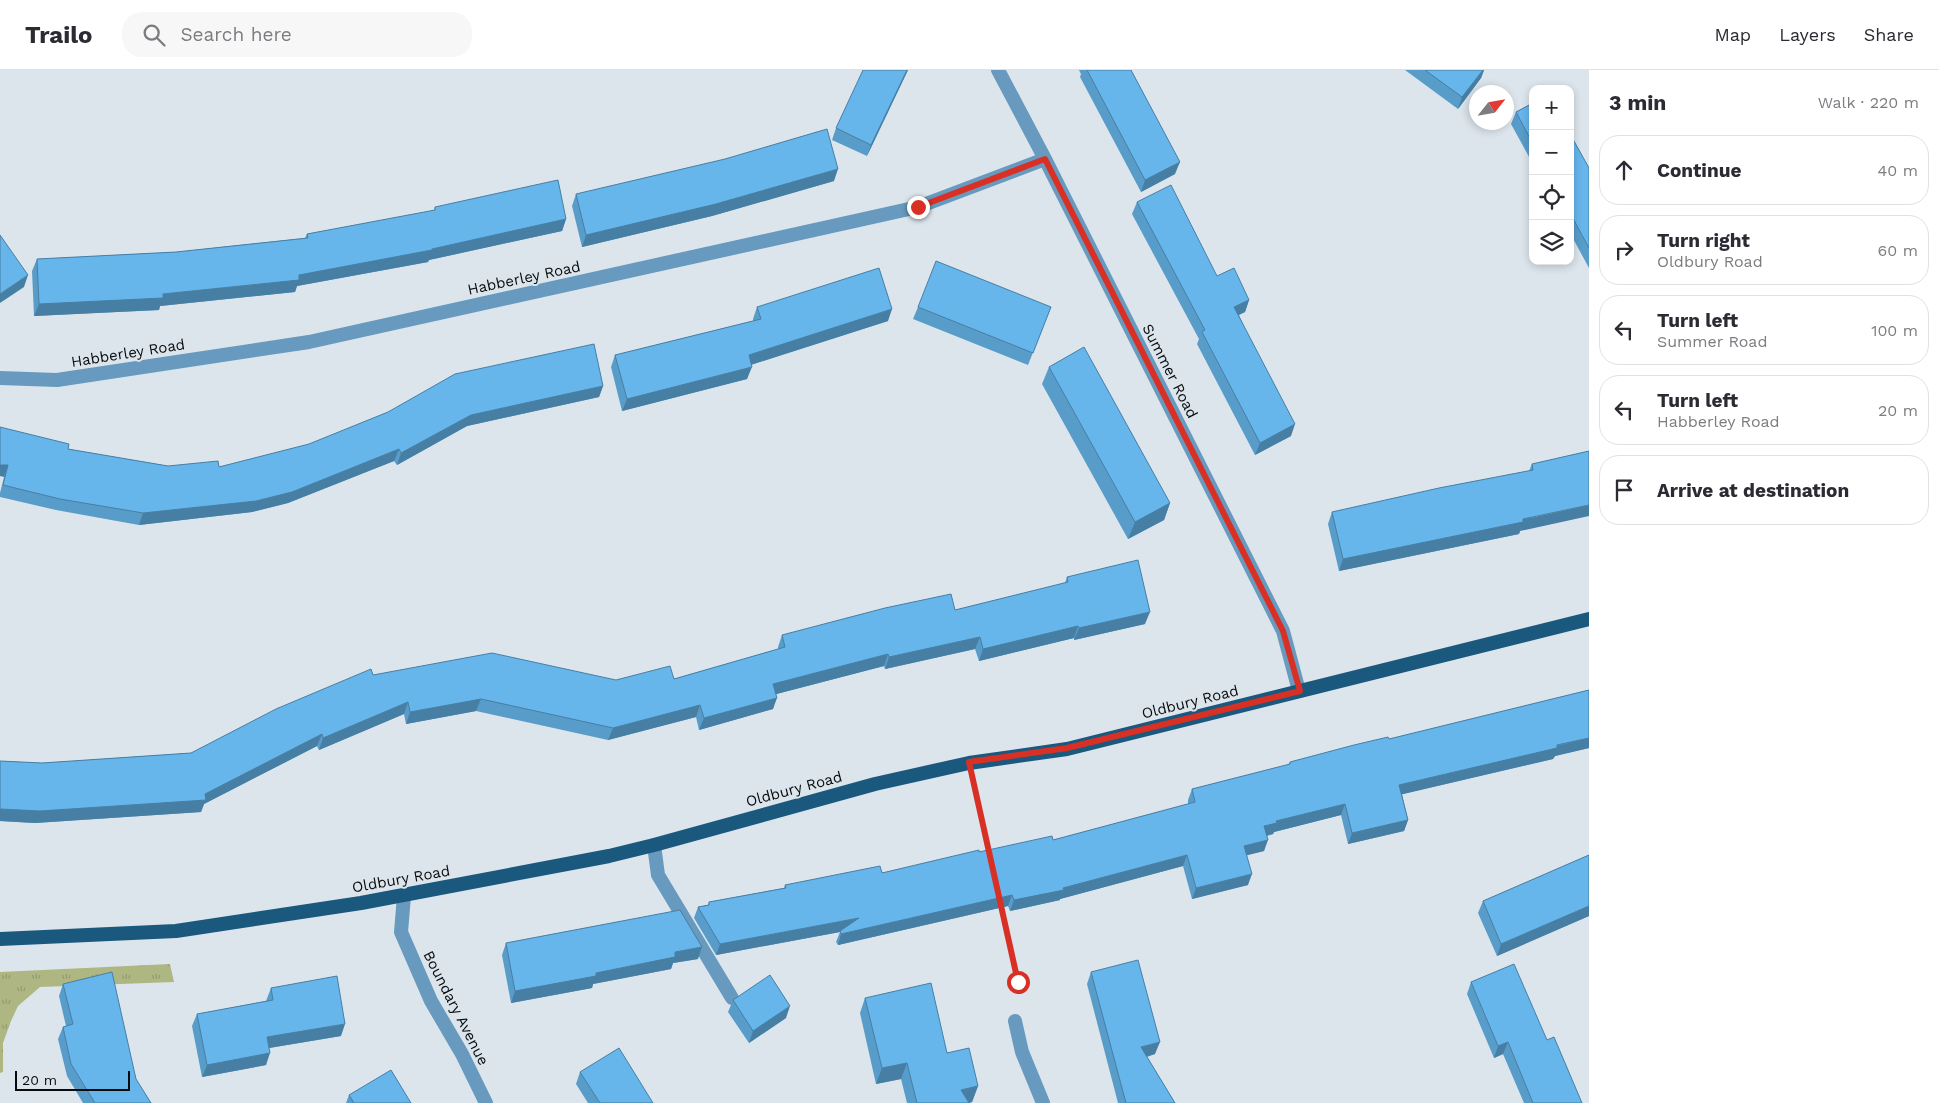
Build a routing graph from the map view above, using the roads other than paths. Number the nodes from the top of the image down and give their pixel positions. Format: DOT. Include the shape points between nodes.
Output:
graph roads {
  1 [pos="998,70"];
  2 [pos="1045,159"];
  3 [pos="0,378"];
  4 [pos="1589,619"];
  5 [pos="1300,691"];
  6 [pos="654,845"];
  7 [pos="404,896"];
  8 [pos="0,939"];
  9 [pos="732,998"];
  10 [pos="1015,1021"];
  11 [pos="486,1103"];
  12 [pos="1043,1103"];
  1 -- 2 [label="street, Summer Road"];
  2 -- 3 [label="street, Habberley Road" via="918,207 309,342 57,380"];
  2 -- 5 [label="street, Summer Road" via="1283,631"];
  4 -- 5 [label="main road, Oldbury Road"];
  5 -- 6 [label="main road, Oldbury Road" via="1067,748 969,762 875,784"];
  6 -- 7 [label="main road, Oldbury Road"];
  6 -- 9 [label="street" via="658,875"];
  7 -- 8 [label="main road, Oldbury Road" via="176,931"];
  7 -- 11 [label="street, Boundary Avenue" via="401,932 431,1001"];
  10 -- 12 [label="street" via="1022,1052"];
}
